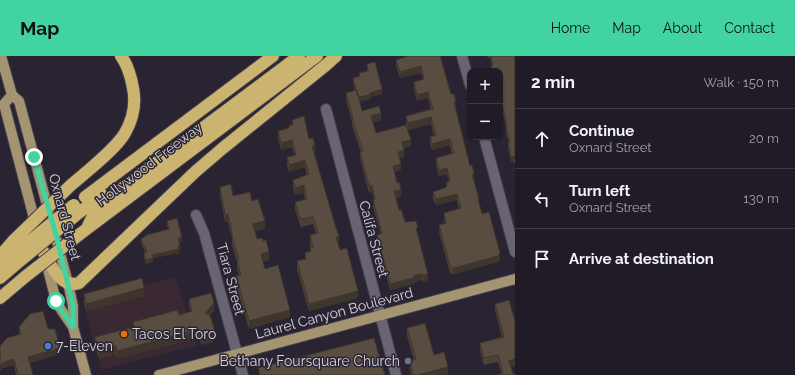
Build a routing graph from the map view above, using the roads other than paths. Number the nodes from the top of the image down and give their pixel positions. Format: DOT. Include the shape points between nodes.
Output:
graph roads {
  1 [pos="1,56"];
  2 [pos="121,56"];
  3 [pos="273,56"];
  4 [pos="287,56"];
  5 [pos="299,56"];
  6 [pos="317,56"];
  7 [pos="336,56"];
  8 [pos="462,56"];
  9 [pos="467,74"];
  10 [pos="12,95"];
  11 [pos="326,109"];
  12 [pos="485,140"];
  13 [pos="75,210"];
  14 [pos="196,215"];
  15 [pos="84,231"];
  16 [pos="17,251"];
  17 [pos="43,251"];
  18 [pos="515,252"];
  19 [pos="0,256"];
  20 [pos="0,267"];
  21 [pos="0,278"];
  22 [pos="515,279"];
  23 [pos="68,283"];
  24 [pos="0,298"];
  25 [pos="380,316"];
  26 [pos="73,327"];
  27 [pos="237,354"];
  28 [pos="86,375"];
  29 [pos="159,375"];
  30 [pos="242,375"];
  31 [pos="396,375"];
  1 -- 10 [label="main road, Oxnard Street"];
  2 -- 16 [label="highway, bridge" via="131,75 134,95 133,114 125,133 115,146 70,186"];
  3 -- 13 [label="highway, Hollywood Freeway"];
  4 -- 13 [label="highway"];
  5 -- 15 [label="highway" via="97,207"];
  6 -- 15 [label="highway, Hollywood Freeway"];
  7 -- 23 [label="highway" via="195,172 82,281 76,284"];
  8 -- 9 [label="street"];
  10 -- 17 [label="main road, Oxnard Street" via="4,104"];
  10 -- 23 [label="main road, Oxnard Street" via="19,101"];
  11 -- 25 [label="street, Califa Street"];
  12 -- 18 [label="street"];
  13 -- 16 [label="highway, Hollywood Freeway, bridge"];
  14 -- 27 [label="street, Tiara Street" via="204,233"];
  15 -- 24 [label="highway, Hollywood Freeway, bridge"];
  16 -- 19 [label="highway"];
  16 -- 20 [label="highway, Hollywood Freeway"];
  16 -- 21 [label="highway"];
  17 -- 23 [label="highway" via="56,273"];
  17 -- 26 [label="main road, Oxnard Street" via="56,301"];
  22 -- 25 [label="main road, Laurel Canyon Boulevard"];
  23 -- 26 [label="main road, Oxnard Street" via="73,306"];
  25 -- 27 [label="main road, Laurel Canyon Boulevard"];
  25 -- 31 [label="street, Califa Street"];
  26 -- 28 [label="main road, Oxnard Street"];
  27 -- 29 [label="main road, Laurel Canyon Boulevard"];
  27 -- 30 [label="street, Tiara Street"];
}
